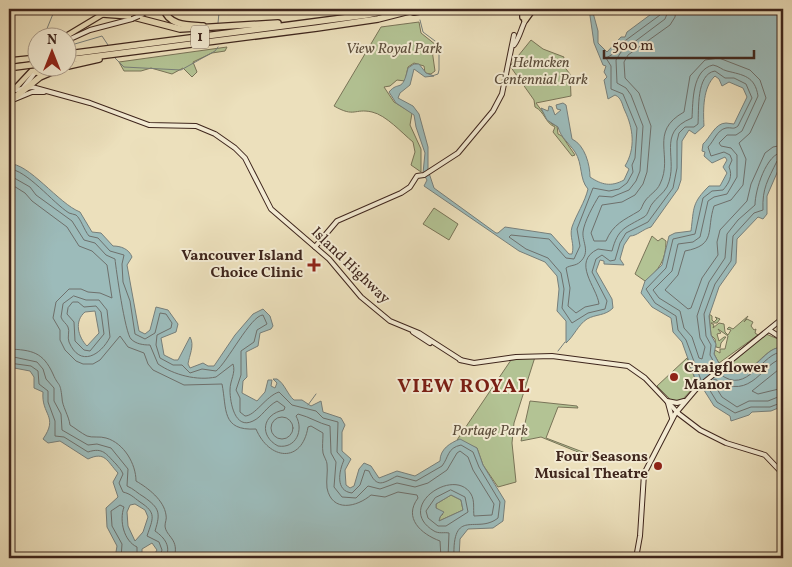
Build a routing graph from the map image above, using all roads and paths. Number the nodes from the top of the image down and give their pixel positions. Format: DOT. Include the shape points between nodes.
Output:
graph roads {
  1 [pos="122,9"];
  2 [pos="151,9"];
  3 [pos="164,9"];
  4 [pos="394,9"];
  5 [pos="417,9"];
  6 [pos="430,9"];
  7 [pos="524,9"];
  8 [pos="532,9"];
  9 [pos="404,12"];
  10 [pos="103,14"];
  11 [pos="524,18"];
  12 [pos="332,19"];
  13 [pos="235,26"];
  14 [pos="78,29"];
  15 [pos="78,35"];
  16 [pos="147,50"];
  17 [pos="78,53"];
  18 [pos="28,59"];
  19 [pos="78,59"];
  20 [pos="9,61"];
  21 [pos="78,64"];
  22 [pos="12,67"];
  23 [pos="28,67"];
  24 [pos="28,77"];
  25 [pos="31,78"];
  26 [pos="40,78"];
  27 [pos="26,87"];
  28 [pos="15,90"];
  29 [pos="53,93"];
  30 [pos="9,96"];
  31 [pos="9,102"];
  32 [pos="319,241"];
  33 [pos="315,247"];
  34 [pos="320,251"];
  35 [pos="783,318"];
  36 [pos="768,331"];
  37 [pos="783,339"];
  38 [pos="686,400"];
  39 [pos="667,401"];
  40 [pos="676,412"];
  41 [pos="672,419"];
  42 [pos="783,474"];
  43 [pos="636,558"];
  1 -- 10 [label="main road"];
  2 -- 15 [label="main road, bridge" via="132,19"];
  3 -- 13 [label="highway" via="167,16 177,23"];
  4 -- 12 [label="highway, 1"];
  5 -- 9 [label="highway, 1"];
  6 -- 9 [label="highway"];
  7 -- 11 [label="highway"];
  8 -- 11 [label="highway"];
  9 -- 16 [label="highway, 1" via="316,28"];
  10 -- 13 [label="highway" via="130,16 180,29"];
  10 -- 14 [label="main road"];
  11 -- 32 [label="main road" via="498,103 464,148 401,193 337,221"];
  12 -- 13 [label="highway"];
  12 -- 17 [label="highway, 1"];
  16 -- 19 [label="highway, 1"];
  16 -- 21 [label="highway"];
  18 -- 20 [label="highway"];
  22 -- 23 [label="highway, bridge"];
  24 -- 28 [label="main road"];
  25 -- 27 [label="main road"];
  26 -- 27 [label="highway"];
  27 -- 28 [label="main road"];
  27 -- 29 [label="main road"];
  27 -- 31 [label="highway"];
  28 -- 30 [label="main road"];
  29 -- 31 [label="main road" via="32,92"];
  29 -- 33 [label="main road, Island Highway" via="149,125 196,126 209,130 242,154 257,180 264,182 259,186 271,209"];
  32 -- 33 [label="main road"];
  32 -- 34 [label="main road"];
  33 -- 34 [label="main road, Island Highway"];
  34 -- 39 [label="main road, Island Highway" via="368,303 390,321 413,331 453,357 474,363 552,356 628,366"];
  35 -- 36 [label="main road"];
  36 -- 37 [label="main road"];
  36 -- 38 [label="main road"];
  38 -- 39 [label="main road" via="677,403"];
  38 -- 40 [label="main road"];
  39 -- 40 [label="main road, Island Highway"];
  39 -- 41 [label="main road"];
  40 -- 41 [label="main road"];
  40 -- 42 [label="main road, Island Highway" via="709,436 765,455"];
  41 -- 43 [label="main road" via="647,466 642,487 637,490 642,493"];
}
